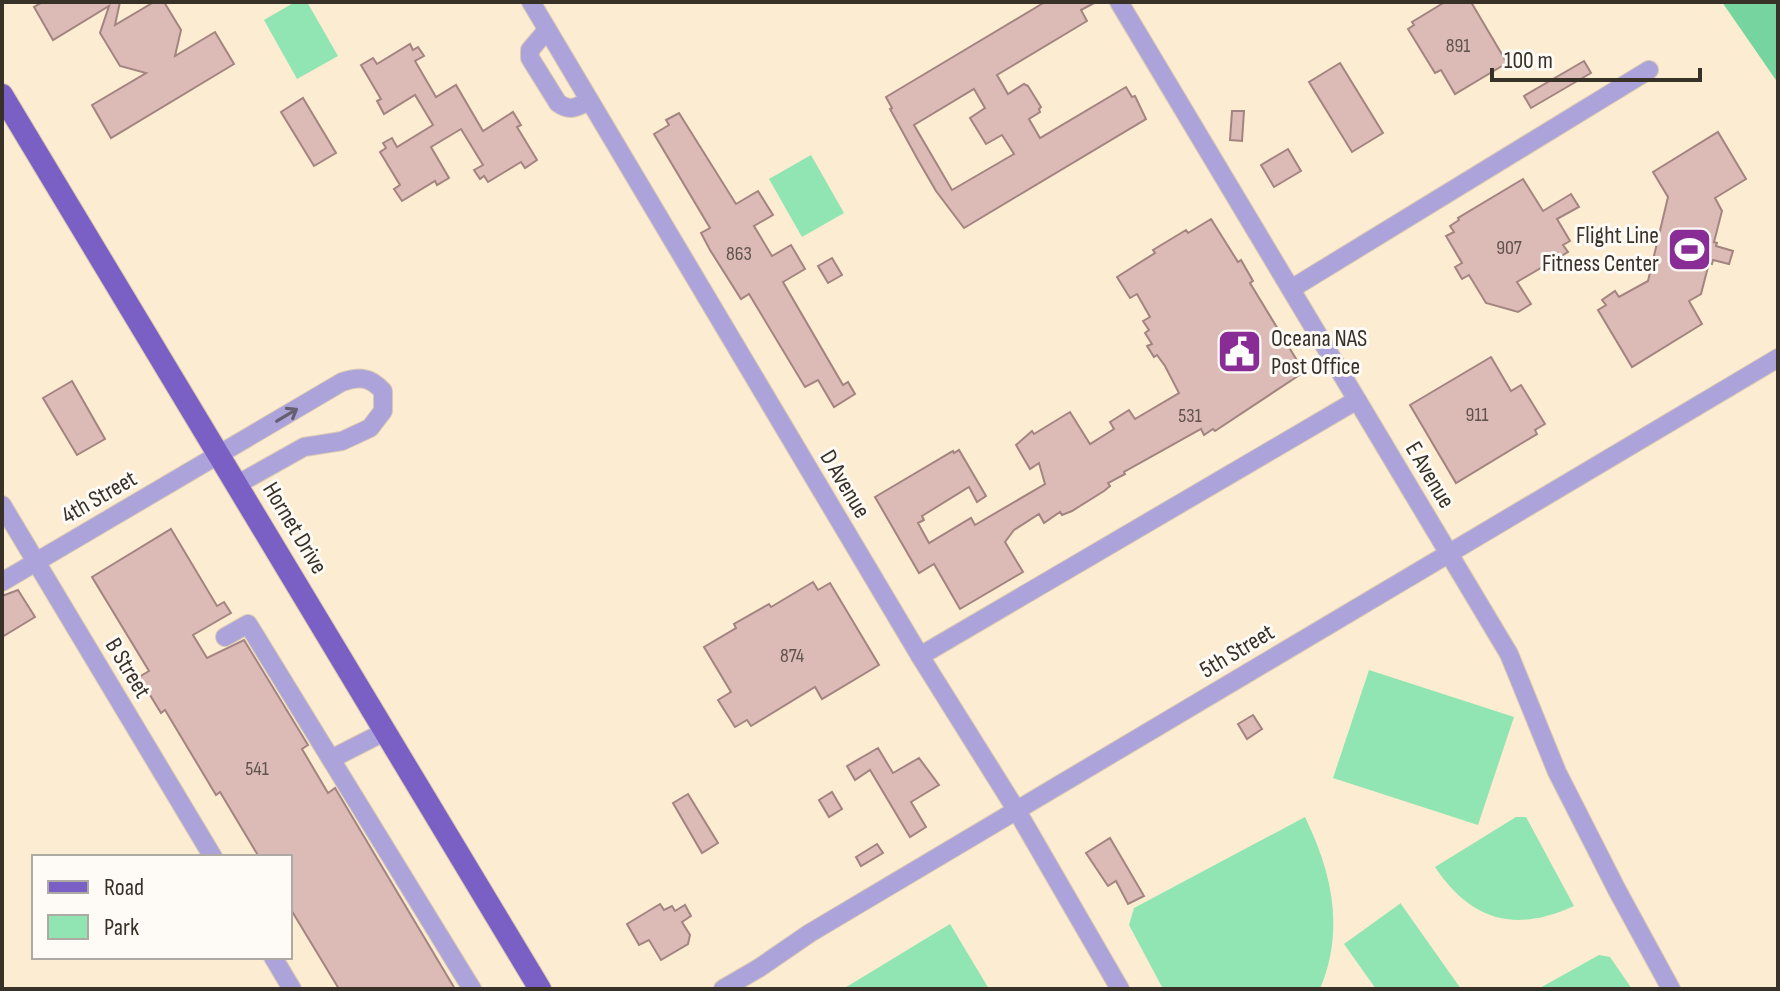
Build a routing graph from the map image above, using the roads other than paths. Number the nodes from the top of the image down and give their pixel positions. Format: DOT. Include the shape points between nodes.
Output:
graph roads {
  1 [pos="531,2"];
  2 [pos="1119,2"];
  3 [pos="547,30"];
  4 [pos="1649,70"];
  5 [pos="2,95"];
  6 [pos="589,101"];
  7 [pos="1291,289"];
  8 [pos="1778,358"];
  9 [pos="1357,400"];
  10 [pos="221,455"];
  11 [pos="238,484"];
  12 [pos="2,505"];
  13 [pos="1448,552"];
  14 [pos="36,561"];
  15 [pos="2,582"];
  16 [pos="225,637"];
  17 [pos="920,656"];
  18 [pos="386,731"];
  19 [pos="331,759"];
  20 [pos="1017,811"];
  21 [pos="212,855"];
  22 [pos="274,959"];
  23 [pos="292,989"];
  24 [pos="472,989"];
  25 [pos="540,989"];
  26 [pos="723,989"];
  27 [pos="1120,989"];
  28 [pos="1671,989"];
  1 -- 3 [label="street, D Avenue"];
  2 -- 7 [label="street, E Avenue"];
  3 -- 6 [label="street, D Avenue"];
  3 -- 6 [label="street" via="530,50 530,58 564,108"];
  4 -- 7 [label="street"];
  5 -- 10 [label="main road, Hornet Drive"];
  6 -- 17 [label="street, D Avenue"];
  7 -- 9 [label="street, E Avenue"];
  8 -- 13 [label="street, 5th Street"];
  9 -- 13 [label="street, E Avenue"];
  9 -- 17 [label="street"];
  10 -- 11 [label="main road, Hornet Drive"];
  10 -- 11 [label="street, 4th Street, one-way" via="342,382 362,377 383,391 383,411 370,428 342,441 304,447"];
  10 -- 14 [label="street, 4th Street"];
  11 -- 18 [label="main road, Hornet Drive"];
  12 -- 14 [label="street, B Street"];
  13 -- 20 [label="street, 5th Street"];
  13 -- 28 [label="street, E Avenue" via="1509,654 1571,800"];
  14 -- 15 [label="street, 4th Street"];
  14 -- 21 [label="street, B Street"];
  16 -- 19 [label="street" via="248,624"];
  17 -- 20 [label="street, D Avenue"];
  18 -- 19 [label="street"];
  18 -- 25 [label="main road, Hornet Drive"];
  19 -- 24 [label="street"];
  20 -- 26 [label="street, 5th Street"];
  20 -- 27 [label="street, D Avenue"];
  22 -- 23 [label="street"];
}
